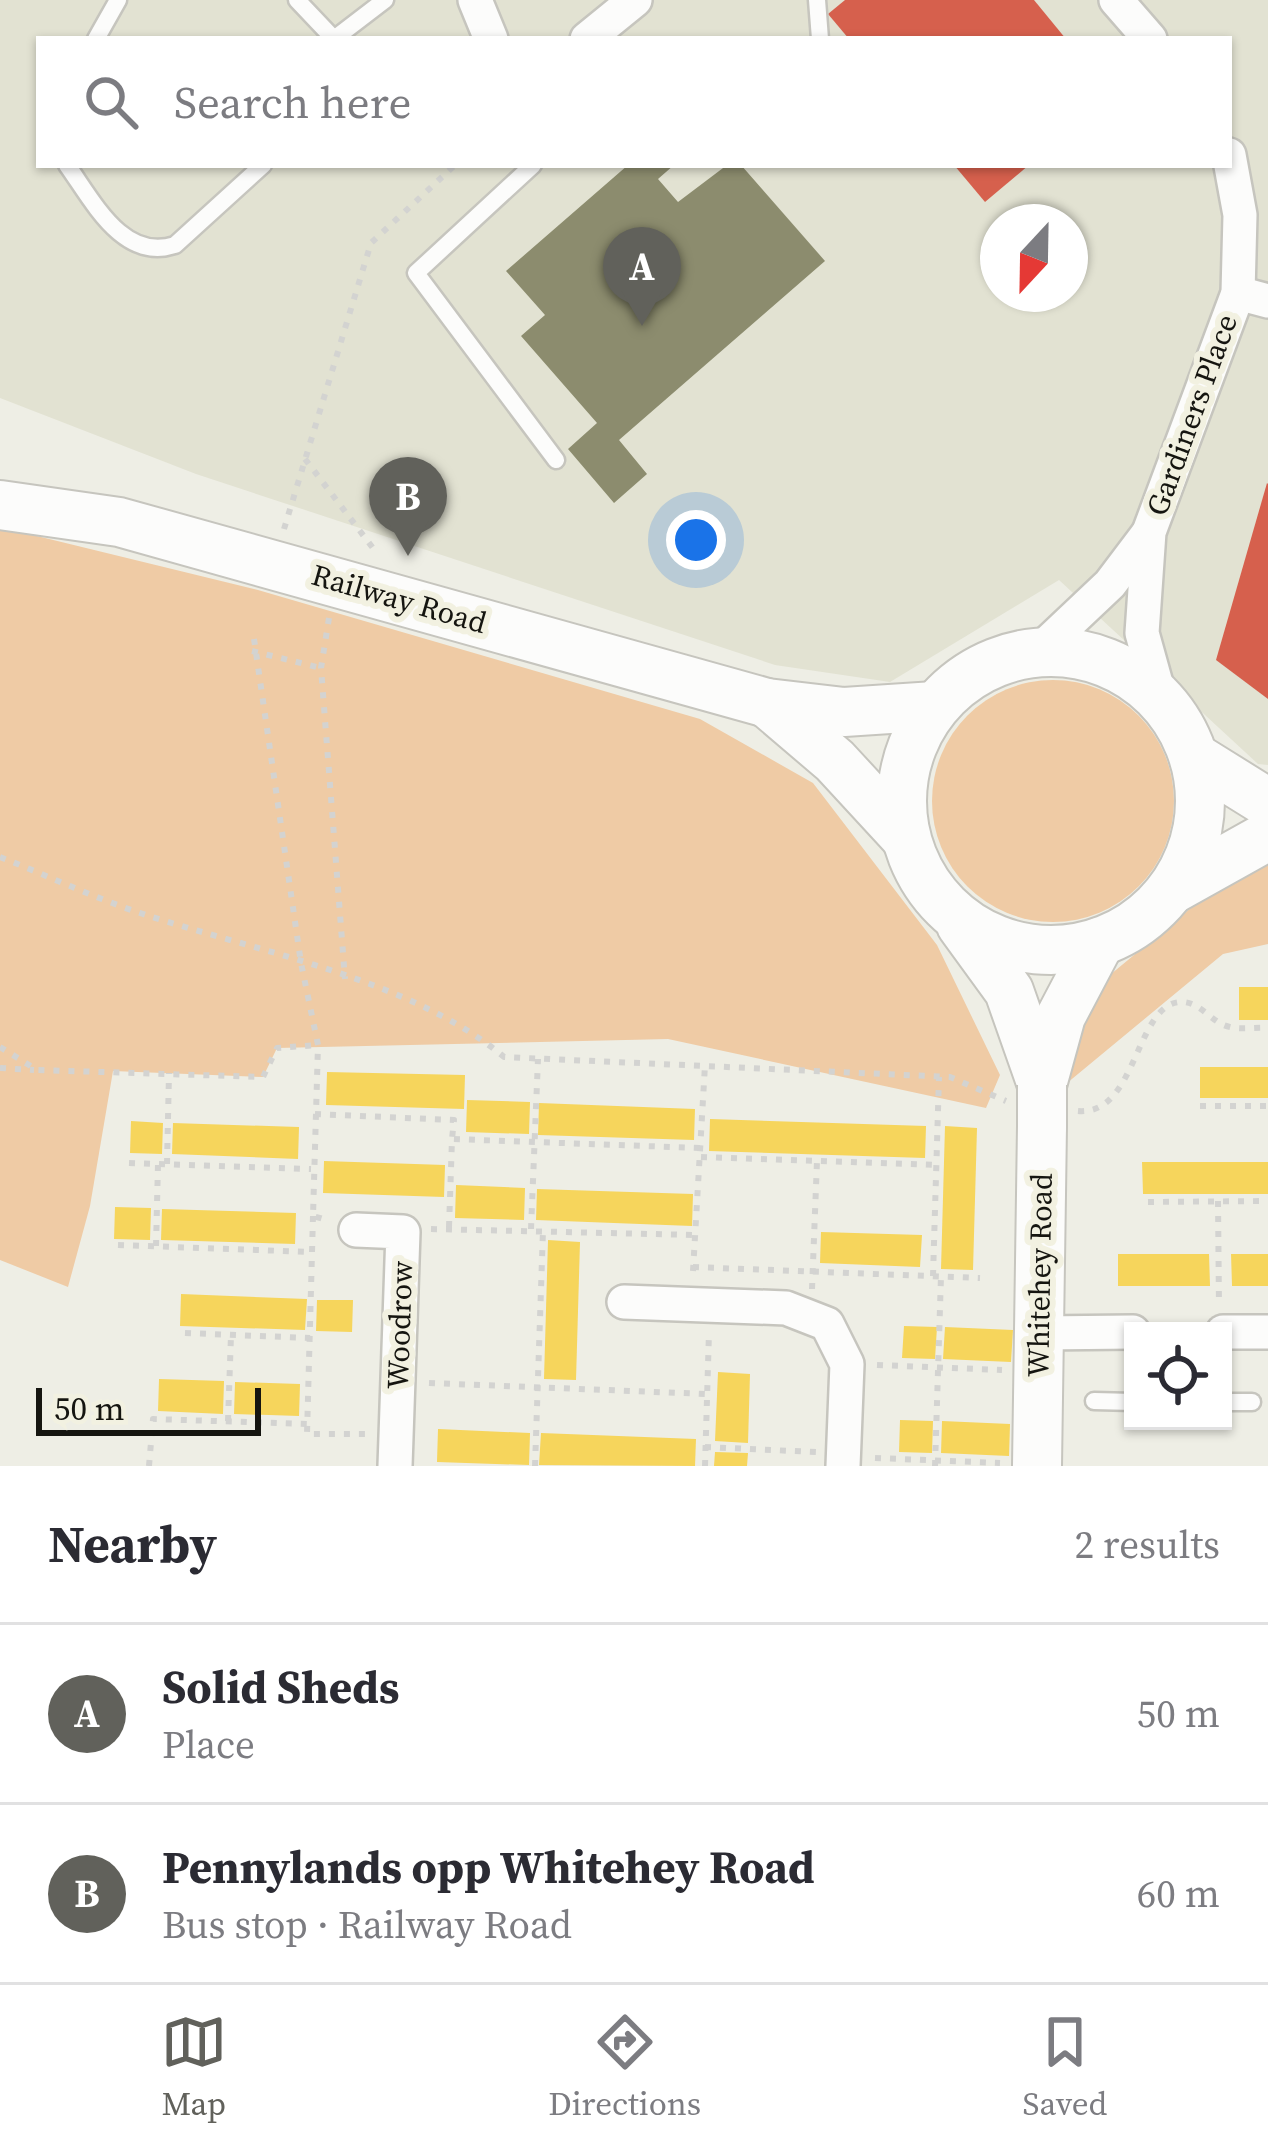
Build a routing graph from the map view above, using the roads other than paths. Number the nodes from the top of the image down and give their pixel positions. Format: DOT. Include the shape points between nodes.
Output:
graph roads {
  1 [pos="118,0"];
  2 [pos="297,0"];
  3 [pos="385,0"];
  4 [pos="475,0"];
  5 [pos="635,0"];
  6 [pos="817,0"];
  7 [pos="1116,0"];
  8 [pos="98,36"];
  9 [pos="331,36"];
  10 [pos="338,36"];
  11 [pos="490,36"];
  12 [pos="591,36"];
  13 [pos="820,36"];
  14 [pos="1147,36"];
  15 [pos="69,168"];
  16 [pos="260,168"];
  17 [pos="530,168"];
  18 [pos="1231,168"];
  19 [pos="1253,297"];
  20 [pos="556,460"];
  21 [pos="10,500"];
  22 [pos="1149,532"];
  23 [pos="1038,652"];
  24 [pos="1160,698"];
  25 [pos="766,703"];
  26 [pos="934,706"];
  27 [pos="1194,757"];
  28 [pos="1268,803"];
  29 [pos="1268,836"];
  30 [pos="906,838"];
  31 [pos="1172,890"];
  32 [pos="946,908"];
  33 [pos="1100,942"];
  34 [pos="1042,1106"];
  35 [pos="356,1230"];
  36 [pos="624,1302"];
  37 [pos="1221,1321"];
  38 [pos="1268,1332"];
  39 [pos="1040,1333"];
  40 [pos="1124,1333"];
  41 [pos="1094,1402"];
  42 [pos="1124,1402"];
  43 [pos="1232,1402"];
  44 [pos="1252,1402"];
  45 [pos="396,1450"];
  46 [pos="844,1459"];
  47 [pos="1020,1465"];
  1 -- 8 [label="lane"];
  2 -- 9 [label="lane"];
  3 -- 10 [label="lane"];
  4 -- 11 [label="street"];
  5 -- 12 [label="street"];
  6 -- 13 [label="lane"];
  7 -- 14 [label="street"];
  15 -- 16 [label="lane" via="128,240 159,250 175,245"];
  17 -- 20 [label="lane" via="416,273"];
  18 -- 19 [label="street, Gardiners Place"];
  19 -- 22 [label="street, Gardiners Place"];
  21 -- 25 [label="main road, Railway Road" via="267,562"];
  22 -- 23 [label="street, Gardiners Place" via="1110,584"];
  22 -- 24 [label="street, Gardiners Place" via="1142,634"];
  23 -- 24 [label="main road" via="1083,655 1125,670"];
  23 -- 26 [label="main road" via="999,660"];
  24 -- 27 [label="main road"];
  25 -- 26 [label="main road, Railway Road" via="844,712"];
  25 -- 30 [label="main road, Railway Road" via="835,761"];
  26 -- 30 [label="main road" via="911,746 901,791"];
  27 -- 28 [label="main road"];
  27 -- 31 [label="main road" via="1201,803 1193,849"];
  29 -- 31 [label="main road"];
  30 -- 32 [label="main road"];
  31 -- 33 [label="main road" via="1140,922"];
  32 -- 33 [label="main road" via="1018,947"];
  32 -- 34 [label="main road" via="1009,991"];
  33 -- 34 [label="main road" via="1061,1016"];
  34 -- 39 [label="main road, Whitehey Road"];
  35 -- 45 [label="street, Woodrow" via="404,1232"];
  36 -- 46 [label="street" via="811,1314 836,1334 847,1364"];
  37 -- 38 [label="street"];
  39 -- 40 [label="street"];
  39 -- 47 [label="main road, Whitehey Road"];
  41 -- 42 [label="lane"];
  43 -- 44 [label="lane"];
}
